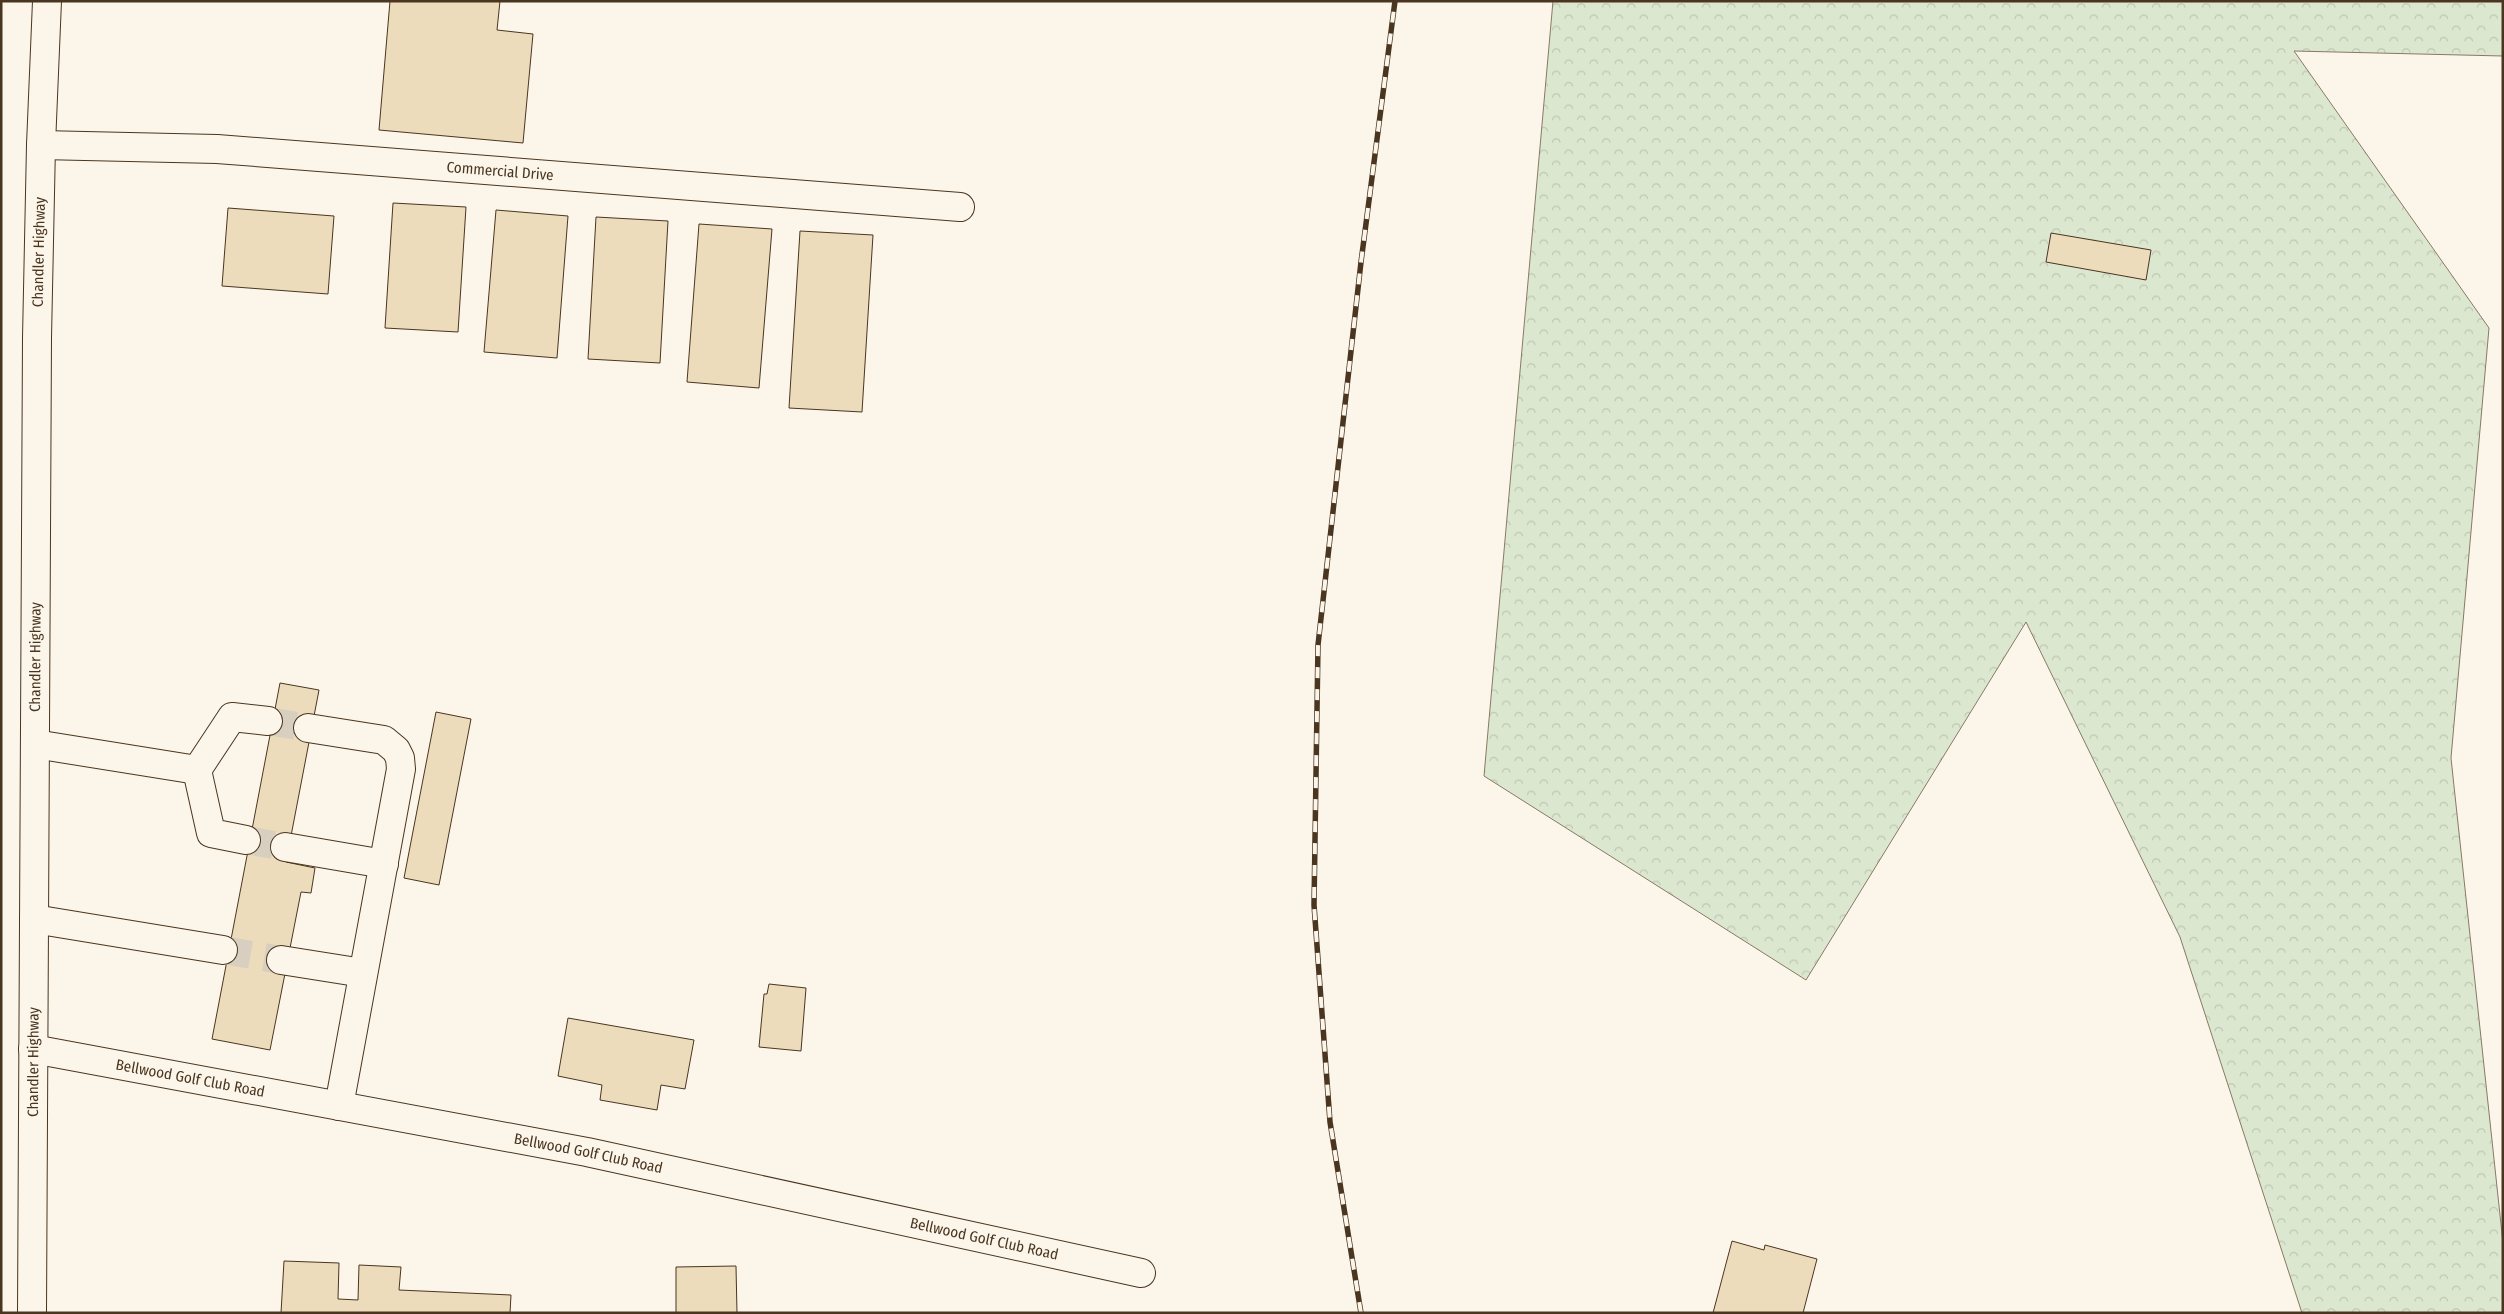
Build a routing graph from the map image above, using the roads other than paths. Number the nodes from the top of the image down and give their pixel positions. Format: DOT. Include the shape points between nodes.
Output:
graph roads {
  1 [pos="47,1"];
  2 [pos="41,144"];
  3 [pos="960,207"];
  4 [pos="268,720"];
  5 [pos="308,728"];
  6 [pos="35,744"];
  7 [pos="197,770"];
  8 [pos="246,840"];
  9 [pos="285,847"];
  10 [pos="384,864"];
  11 [pos="34,919"];
  12 [pos="223,950"];
  13 [pos="281,960"];
  14 [pos="363,973"];
  15 [pos="33,1049"];
  16 [pos="339,1106"];
  17 [pos="1141,1273"];
  18 [pos="32,1313"];
  1 -- 2 [label="main road, Chandler Highway"];
  2 -- 3 [label="main road, Commercial Drive" via="217,149"];
  2 -- 6 [label="main road, Chandler Highway"];
  4 -- 7 [label="main road" via="232,717"];
  5 -- 10 [label="main road" via="384,740 396,750 401,769"];
  6 -- 7 [label="main road"];
  6 -- 11 [label="main road, Chandler Highway"];
  7 -- 8 [label="main road" via="211,833"];
  9 -- 10 [label="main road"];
  10 -- 14 [label="main road"];
  11 -- 12 [label="main road"];
  11 -- 15 [label="main road, Chandler Highway"];
  13 -- 14 [label="main road"];
  14 -- 16 [label="main road"];
  15 -- 16 [label="main road, Bellwood Golf Club Road"];
  15 -- 18 [label="main road, Chandler Highway"];
  16 -- 17 [label="main road, Bellwood Golf Club Road" via="587,1152"];
}
